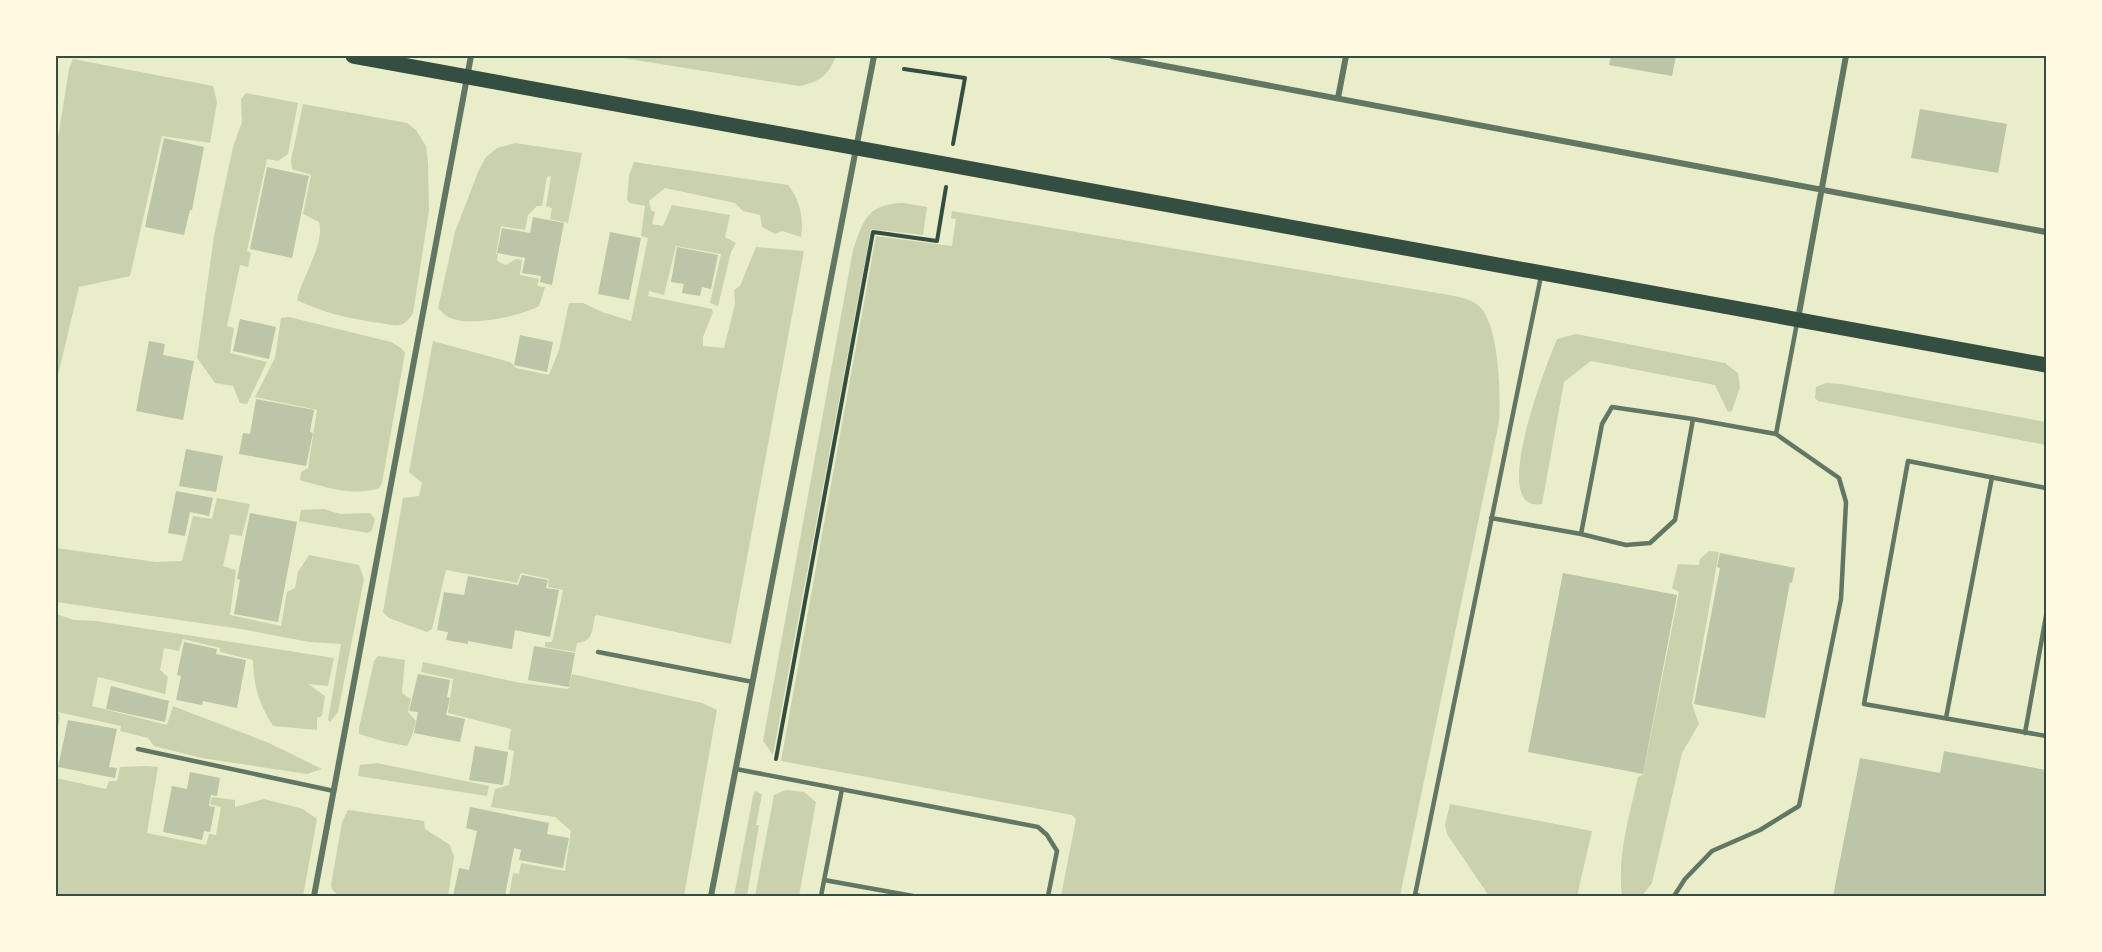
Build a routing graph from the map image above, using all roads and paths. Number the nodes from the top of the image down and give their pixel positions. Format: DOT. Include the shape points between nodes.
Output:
graph roads {
  1 [pos="353,56"];
  2 [pos="471,56"];
  3 [pos="874,56"];
  4 [pos="1112,56"];
  5 [pos="1346,56"];
  6 [pos="1846,56"];
  7 [pos="904,69"];
  8 [pos="467,76"];
  9 [pos="964,78"];
  10 [pos="1338,98"];
  11 [pos="855,147"];
  12 [pos="1821,189"];
  13 [pos="2046,232"];
  14 [pos="937,241"];
  15 [pos="1541,273"];
  16 [pos="1798,320"];
  17 [pos="2046,365"];
  18 [pos="1693,419"];
  19 [pos="1776,434"];
  20 [pos="1992,477"];
  21 [pos="2046,488"];
  22 [pos="1491,518"];
  23 [pos="1581,534"];
  24 [pos="2046,616"];
  25 [pos="598,652"];
  26 [pos="753,682"];
  27 [pos="1946,718"];
  28 [pos="2025,733"];
  29 [pos="2046,736"];
  30 [pos="138,749"];
  31 [pos="736,768"];
  32 [pos="773,776"];
  33 [pos="842,789"];
  34 [pos="334,791"];
  35 [pos="824,880"];
  36 [pos="314,897"];
  37 [pos="711,897"];
  38 [pos="821,897"];
  39 [pos="913,897"];
  40 [pos="1048,897"];
  41 [pos="1420,897"];
  42 [pos="1674,897"];
  1 -- 8 [label="main road"];
  2 -- 8 [label="street"];
  3 -- 11 [label="street"];
  4 -- 10 [label="street"];
  5 -- 10 [label="street"];
  6 -- 12 [label="street"];
  7 -- 9 [label="path"];
  8 -- 11 [label="main road"];
  8 -- 34 [label="street"];
  10 -- 12 [label="street"];
  11 -- 15 [label="main road"];
  11 -- 26 [label="street"];
  12 -- 13 [label="street"];
  12 -- 16 [label="street"];
  14 -- 32 [label="path" via="873,232"];
  15 -- 16 [label="main road"];
  15 -- 22 [label="lane"];
  16 -- 17 [label="main road"];
  16 -- 19 [label="lane"];
  18 -- 19 [label="lane"];
  18 -- 23 [label="lane" via="1675,520 1650,543 1626,545"];
  18 -- 23 [label="lane" via="1612,407 1602,424"];
  19 -- 42 [label="lane" via="1839,478 1846,502 1841,599 1799,806 1760,830 1712,851"];
  20 -- 21 [label="lane"];
  20 -- 27 [label="lane"];
  20 -- 27 [label="lane" via="1908,461 1864,704"];
  22 -- 23 [label="lane"];
  22 -- 41 [label="lane" via="1415,895"];
  24 -- 28 [label="lane"];
  25 -- 26 [label="lane"];
  26 -- 31 [label="street"];
  27 -- 28 [label="lane"];
  28 -- 29 [label="lane"];
  30 -- 34 [label="lane"];
  31 -- 32 [label="lane"];
  31 -- 37 [label="street"];
  32 -- 33 [label="lane"];
  33 -- 35 [label="lane"];
  33 -- 40 [label="lane" via="1038,827 1057,851"];
  34 -- 36 [label="street"];
  35 -- 38 [label="lane"];
  35 -- 39 [label="lane"];
}
